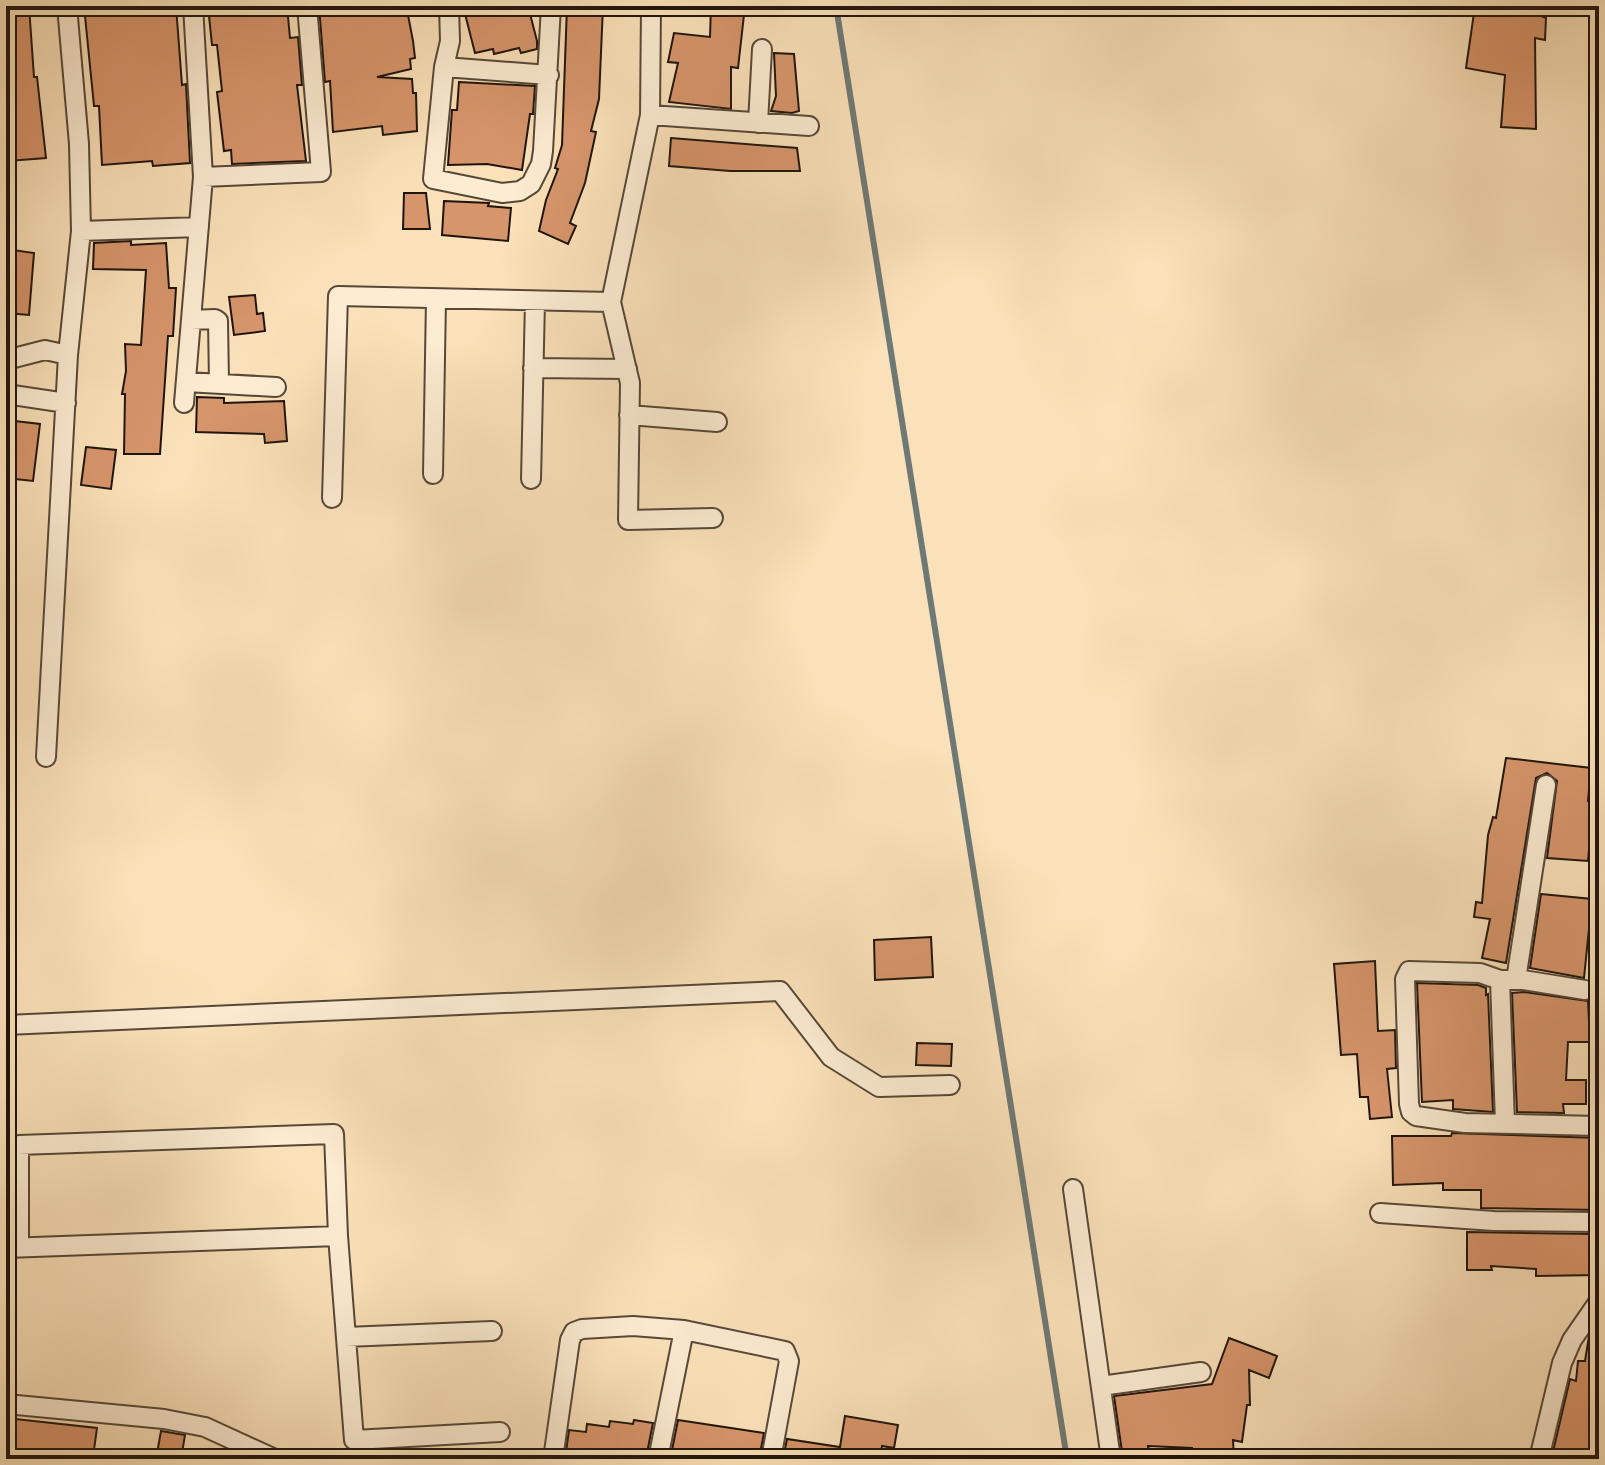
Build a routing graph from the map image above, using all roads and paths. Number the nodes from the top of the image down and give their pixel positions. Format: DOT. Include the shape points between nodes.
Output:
graph roads {
  1 [pos="67,6"];
  2 [pos="193,6"];
  3 [pos="307,6"];
  4 [pos="449,6"];
  5 [pos="551,6"];
  6 [pos="651,6"];
  7 [pos="762,49"];
  8 [pos="444,67"];
  9 [pos="549,75"];
  10 [pos="650,115"];
  11 [pos="758,123"];
  12 [pos="809,126"];
  13 [pos="203,177"];
  14 [pos="199,227"];
  15 [pos="81,231"];
  16 [pos="436,299"];
  17 [pos="535,301"];
  18 [pos="611,302"];
  19 [pos="191,320"];
  20 [pos="68,355"];
  21 [pos="6,360"];
  22 [pos="533,368"];
  23 [pos="627,369"];
  24 [pos="186,382"];
  25 [pos="219,383"];
  26 [pos="276,387"];
  27 [pos="6,394"];
  28 [pos="66,403"];
  29 [pos="184,403"];
  30 [pos="629,415"];
  31 [pos="717,422"];
  32 [pos="433,474"];
  33 [pos="531,479"];
  34 [pos="332,498"];
  35 [pos="713,518"];
  36 [pos="46,757"];
  37 [pos="1546,785"];
  38 [pos="1508,980"];
  39 [pos="1585,990"];
  40 [pos="6,1025"];
  41 [pos="950,1085"];
  42 [pos="1505,1123"];
  43 [pos="1599,1126"];
  44 [pos="1073,1189"];
  45 [pos="1380,1213"];
  46 [pos="1599,1222"];
  47 [pos="338,1236"];
  48 [pos="13,1248"];
  49 [pos="1599,1301"];
  50 [pos="684,1330"];
  51 [pos="492,1331"];
  52 [pos="346,1337"];
  53 [pos="1201,1372"];
  54 [pos="1101,1386"];
  55 [pos="6,1404"];
  56 [pos="500,1432"];
  57 [pos="275,1459"];
  58 [pos="553,1459"];
  59 [pos="658,1459"];
  60 [pos="771,1459"];
  61 [pos="1111,1459"];
  62 [pos="1539,1459"];
  1 -- 15 [label="street"];
  2 -- 13 [label="street"];
  3 -- 13 [label="street" via="321,172"];
  4 -- 8 [label="street" via="452,25"];
  5 -- 9 [label="street"];
  6 -- 10 [label="street"];
  7 -- 11 [label="street"];
  8 -- 9 [label="street"];
  8 -- 9 [label="street" via="433,179 502,193 520,191 538,173"];
  10 -- 11 [label="street"];
  10 -- 18 [label="street"];
  11 -- 12 [label="street"];
  13 -- 14 [label="street"];
  14 -- 15 [label="street"];
  14 -- 19 [label="street"];
  15 -- 20 [label="street"];
  16 -- 17 [label="street"];
  16 -- 32 [label="street"];
  16 -- 34 [label="street" via="338,296"];
  17 -- 18 [label="street"];
  17 -- 22 [label="street"];
  18 -- 23 [label="street"];
  19 -- 24 [label="street"];
  19 -- 25 [label="street" via="218,321"];
  20 -- 21 [label="street" via="45,350"];
  20 -- 28 [label="street"];
  22 -- 23 [label="street"];
  22 -- 33 [label="street"];
  23 -- 30 [label="street"];
  24 -- 25 [label="street"];
  24 -- 29 [label="street"];
  25 -- 26 [label="street"];
  27 -- 28 [label="street"];
  28 -- 36 [label="street"];
  30 -- 31 [label="street"];
  30 -- 35 [label="street" via="628,520"];
  37 -- 38 [label="street"];
  38 -- 39 [label="street"];
  38 -- 42 [label="street"];
  38 -- 42 [label="street" via="1480,973 1406,974 1411,1112 1465,1123"];
  40 -- 41 [label="street" via="780,991 831,1057 879,1087"];
  42 -- 43 [label="street"];
  44 -- 54 [label="street"];
  45 -- 46 [label="street"];
  47 -- 48 [label="street"];
  47 -- 48 [label="street" via="334,1134 19,1145"];
  47 -- 52 [label="street"];
  49 -- 62 [label="street" via="1562,1363"];
  50 -- 58 [label="street" via="633,1326 574,1332"];
  50 -- 59 [label="street"];
  50 -- 60 [label="street" via="788,1354"];
  51 -- 52 [label="street"];
  52 -- 56 [label="street" via="354,1440"];
  53 -- 54 [label="street"];
  54 -- 61 [label="street"];
  55 -- 57 [label="street" via="205,1427"];
}
